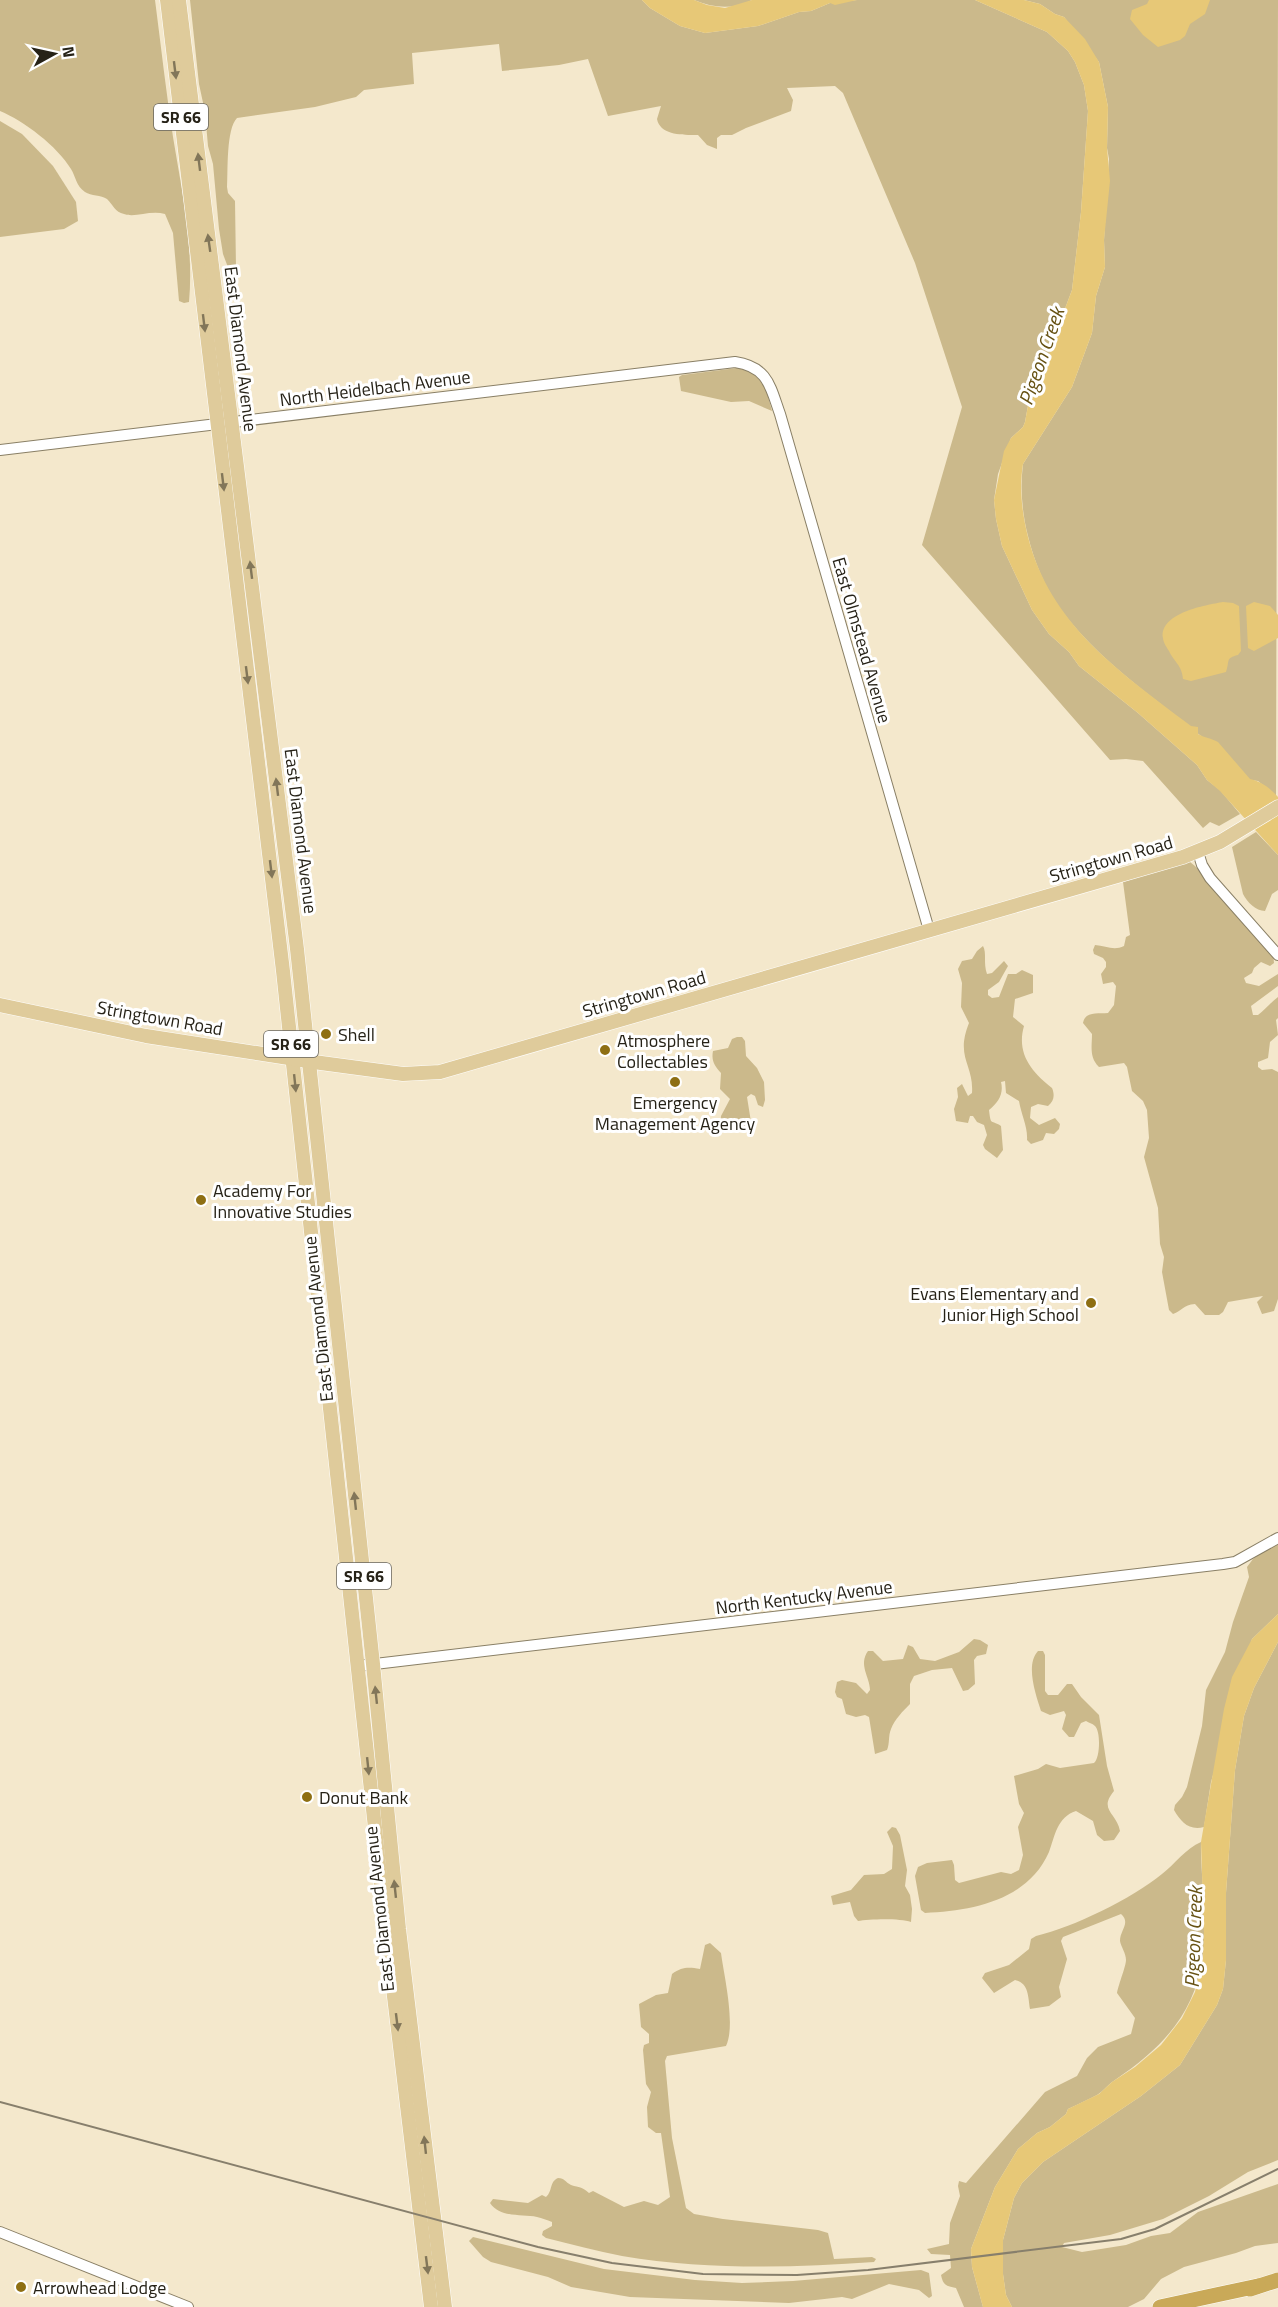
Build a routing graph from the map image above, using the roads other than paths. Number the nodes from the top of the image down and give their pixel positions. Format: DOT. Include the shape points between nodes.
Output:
graph roads {
  1 [pos="167,0"];
  2 [pos="179,0"];
  3 [pos="200,221"];
  4 [pos="753,366"];
  5 [pos="232,421"];
  6 [pos="216,423"];
  7 [pos="0,450"];
  8 [pos="1278,807"];
  9 [pos="1198,852"];
  10 [pos="929,930"];
  11 [pos="1278,955"];
  12 [pos="0,1005"];
  13 [pos="292,1059"];
  14 [pos="309,1061"];
  15 [pos="1278,1538"];
  16 [pos="373,1664"];
  17 [pos="358,1666"];
  18 [pos="0,2232"];
  19 [pos="1278,2280"];
  20 [pos="1258,2286"];
  21 [pos="188,2307"];
  22 [pos="431,2307"];
  23 [pos="444,2307"];
  24 [pos="1160,2307"];
  25 [pos="1204,2307"];
  1 -- 3 [label="main road, SR 66, one-way"];
  3 -- 2 [label="main road, SR 66, one-way"];
  5 -- 3 [label="main road, East Diamond Avenue / SR 66, one-way"];
  3 -- 6 [label="main road, East Diamond Avenue / SR 66, one-way"];
  4 -- 5 [label="street, North Heidelbach Avenue" via="735,363"];
  4 -- 10 [label="street, East Olmstead Avenue" via="767,380 780,414"];
  5 -- 6 [label="street, North Heidelbach Avenue"];
  14 -- 5 [label="main road, East Diamond Avenue / SR 66, one-way"];
  6 -- 7 [label="street, North Heidelbach Avenue"];
  6 -- 13 [label="main road, East Diamond Avenue / SR 66, one-way"];
  8 -- 9 [label="main road, Stringtown Road"];
  9 -- 10 [label="main road, Stringtown Road"];
  9 -- 11 [label="street" via="1210,878"];
  10 -- 14 [label="main road, Stringtown Road" via="440,1072 403,1074"];
  12 -- 13 [label="main road, Stringtown Road" via="121,1032"];
  13 -- 14 [label="main road, Stringtown Road"];
  13 -- 17 [label="main road, East Diamond Avenue / SR 66, one-way"];
  16 -- 14 [label="main road, East Diamond Avenue / SR 66, one-way"];
  15 -- 16 [label="street, North Kentucky Avenue" via="1235,1562 1215,1565"];
  16 -- 17 [label="street, North Kentucky Avenue"];
  23 -- 16 [label="main road, East Diamond Avenue / SR 66, one-way" via="399,1929"];
  17 -- 22 [label="main road, East Diamond Avenue / SR 66, one-way"];
  18 -- 21 [label="street"];
  19 -- 20 [label="highway"];
  20 -- 24 [label="highway"];
  20 -- 25 [label="highway"];
}
